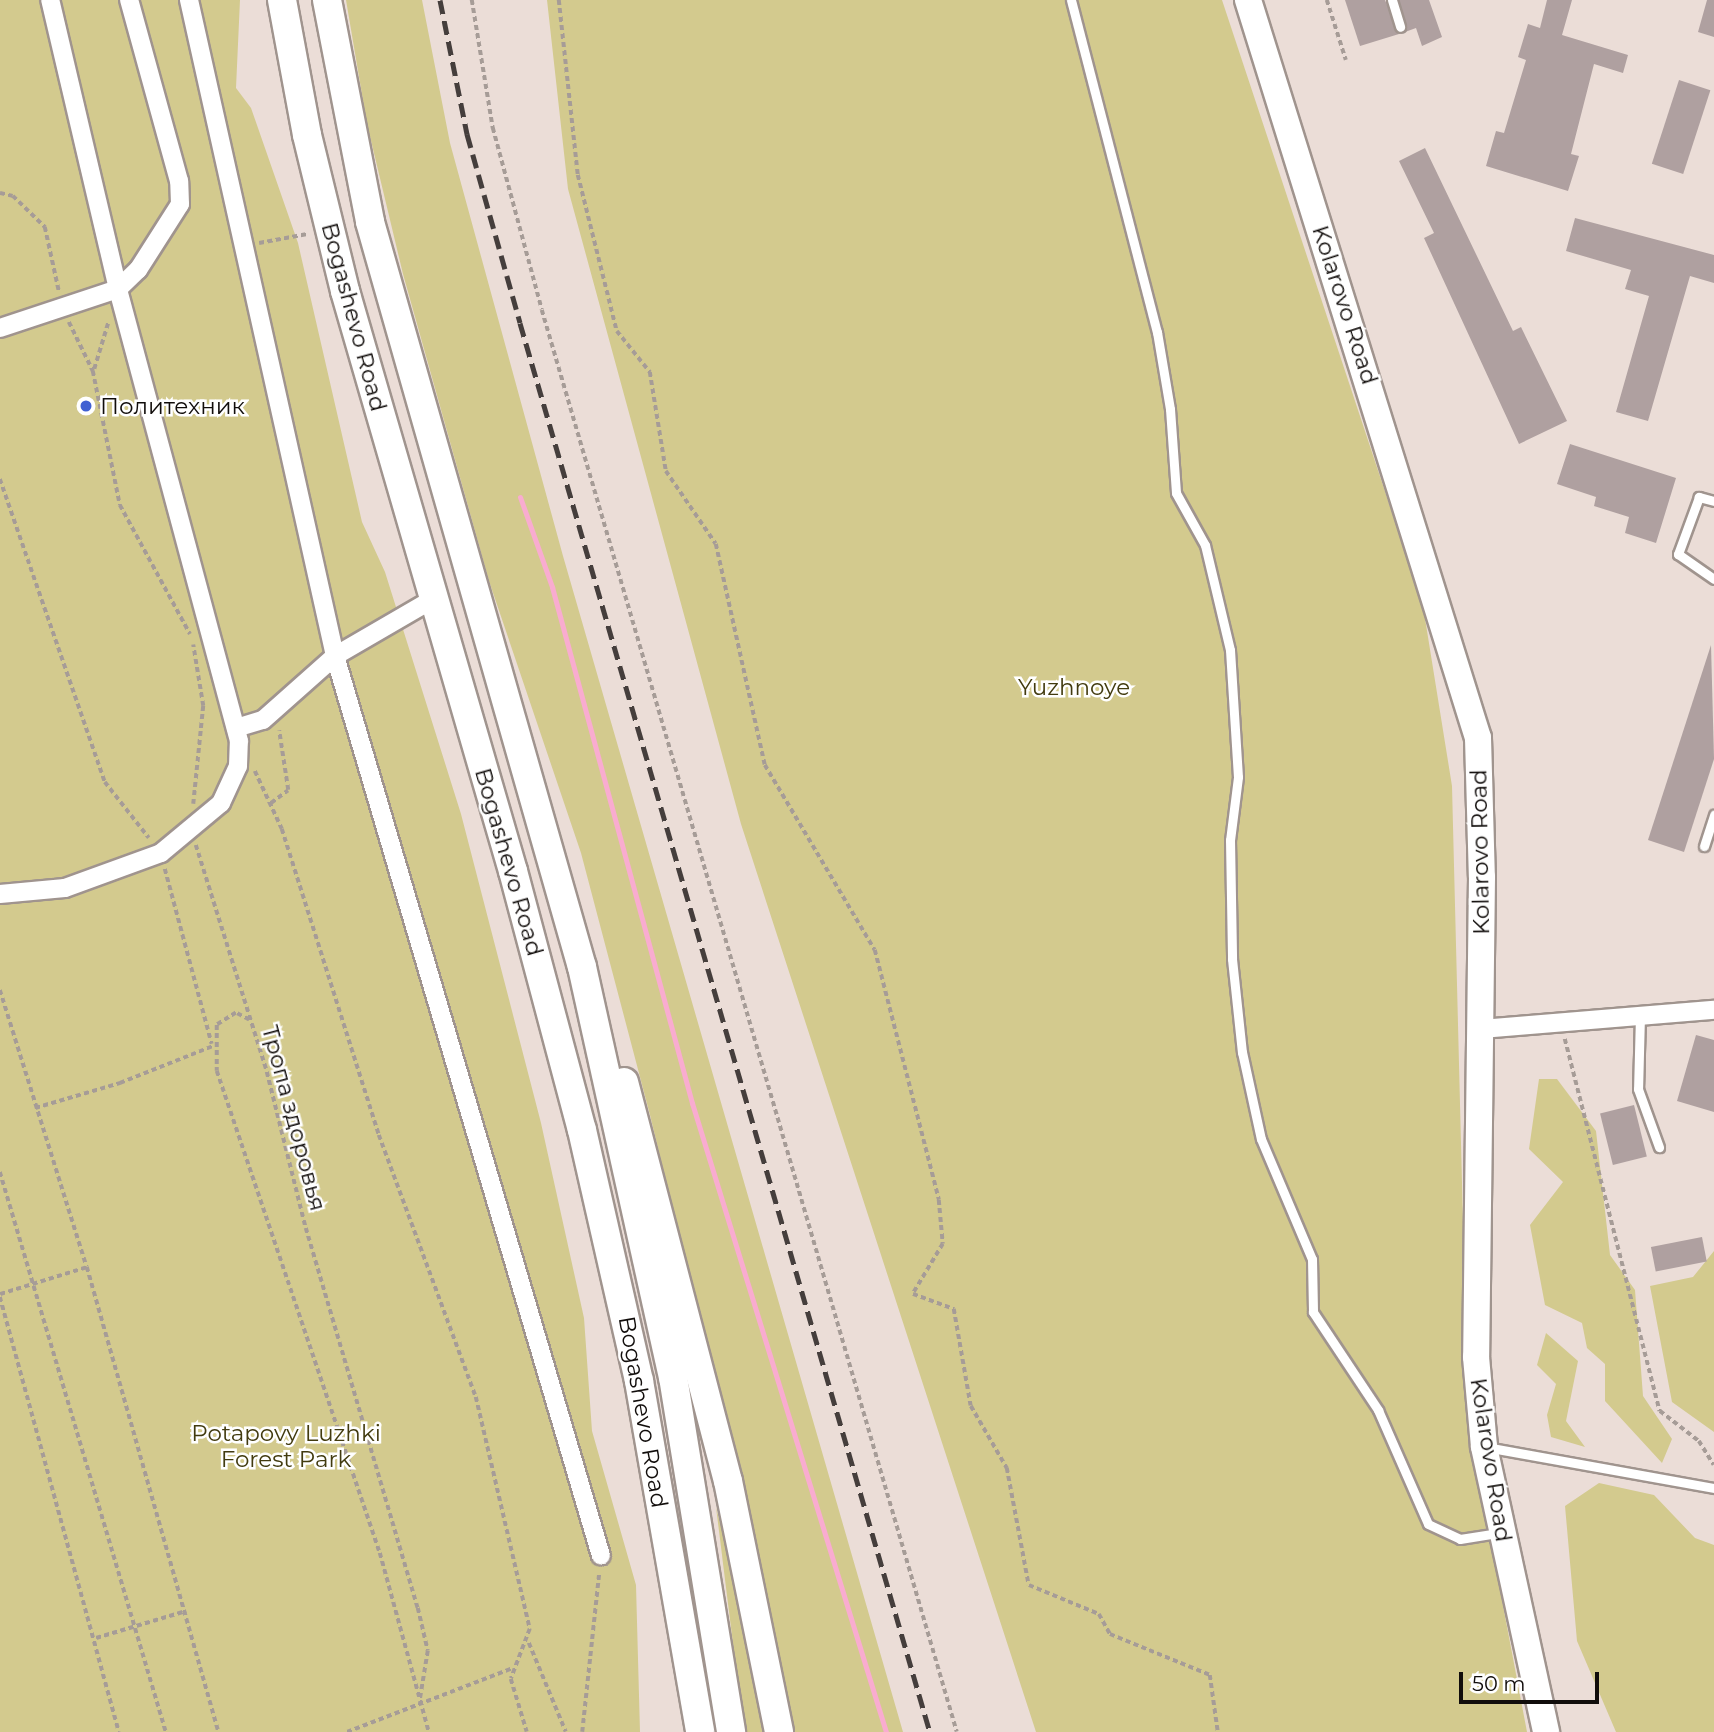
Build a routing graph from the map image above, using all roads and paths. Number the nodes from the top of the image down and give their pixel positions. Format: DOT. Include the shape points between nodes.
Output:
graph roads {
  1 [pos="50,0"];
  2 [pos="129,0"];
  3 [pos="189,0"];
  4 [pos="282,0"];
  5 [pos="327,0"];
  6 [pos="472,0"];
  7 [pos="559,0"];
  8 [pos="1071,0"];
  9 [pos="1248,0"];
  10 [pos="1327,0"];
  11 [pos="1392,0"];
  12 [pos="1400,27"];
  13 [pos="1346,60"];
  14 [pos="0,192"];
  15 [pos="329,229"];
  16 [pos="244,246"];
  17 [pos="118,289"];
  18 [pos="63,311"];
  19 [pos="0,328"];
  20 [pos="93,371"];
  21 [pos="0,479"];
  22 [pos="1714,501"];
  23 [pos="1714,579"];
  24 [pos="433,599"];
  25 [pos="335,656"];
  26 [pos="285,701"];
  27 [pos="238,735"];
  28 [pos="271,803"];
  29 [pos="1714,815"];
  30 [pos="191,833"];
  31 [pos="1703,846"];
  32 [pos="161,853"];
  33 [pos="0,894"];
  34 [pos="582,967"];
  35 [pos="0,990"];
  36 [pos="1714,1010"];
  37 [pos="1640,1015"];
  38 [pos="249,1020"];
  39 [pos="1560,1020"];
  40 [pos="1481,1029"];
  41 [pos="213,1046"];
  42 [pos="35,1108"];
  43 [pos="1659,1147"];
  44 [pos="0,1172"];
  45 [pos="87,1266"];
  46 [pos="37,1282"];
  47 [pos="0,1295"];
  48 [pos="1484,1447"];
  49 [pos="1714,1465"];
  50 [pos="1714,1488"];
  51 [pos="1501,1532"];
  52 [pos="601,1556"];
  53 [pos="674,1587"];
  54 [pos="186,1611"];
  55 [pos="135,1626"];
  56 [pos="96,1638"];
  57 [pos="529,1643"];
  58 [pos="514,1667"];
  59 [pos="420,1700"];
  60 [pos="119,1732"];
  61 [pos="166,1732"];
  62 [pos="219,1732"];
  63 [pos="347,1732"];
  64 [pos="429,1732"];
  65 [pos="527,1732"];
  66 [pos="566,1732"];
  67 [pos="582,1732"];
  68 [pos="684,1732"];
  69 [pos="700,1732"];
  70 [pos="731,1732"];
  71 [pos="779,1732"];
  72 [pos="957,1732"];
  73 [pos="1218,1732"];
  74 [pos="1546,1732"];
  1 -- 17 [label="street"];
  2 -- 17 [label="street" via="181,193 161,238"];
  3 -- 16 [label="street"];
  4 -- 15 [label="main road, Bogashevo Road"];
  5 -- 34 [label="main road, Bogashevo Road" via="373,233"];
  6 -- 72 [label="path" via="493,128 542,310"];
  7 -- 73 [label="path" via="578,175 617,331 650,372 666,471 716,544 765,765 878,962 939,1200 943,1244 913,1294 954,1309 971,1406 1007,1468 1029,1585 1099,1614 1110,1634 1210,1675"];
  8 -- 51 [label="lane" via="1157,332 1170,410 1176,493 1205,545 1230,650 1238,777 1230,840 1232,959 1242,1052 1261,1139 1312,1259 1313,1312 1378,1410 1428,1524 1460,1539"];
  9 -- 40 [label="main road, Kolarovo Road" via="1478,738"];
  10 -- 13 [label="path"];
  11 -- 12 [label="lane"];
  14 -- 18 [label="path" via="13,197 46,227"];
  15 -- 16 [label="path"];
  15 -- 24 [label="main road, Bogashevo Road"];
  16 -- 25 [label="street"];
  17 -- 18 [label="street"];
  17 -- 20 [label="path"];
  17 -- 27 [label="street"];
  18 -- 19 [label="street"];
  18 -- 20 [label="path"];
  20 -- 30 [label="path" via="120,505 192,638 202,706"];
  21 -- 32 [label="path" via="105,782"];
  22 -- 23 [label="lane" via="1699,497 1678,554"];
  24 -- 25 [label="street"];
  24 -- 53 [label="main road, Bogashevo Road" via="582,1130 636,1368"];
  25 -- 26 [label="street"];
  25 -- 52 [label="street"];
  26 -- 27 [label="street"];
  26 -- 28 [label="path" via="277,743 288,790"];
  27 -- 28 [label="path"];
  27 -- 30 [label="street" via="231,784"];
  28 -- 57 [label="path" via="379,1135 476,1397 515,1555"];
  29 -- 31 [label="lane"];
  30 -- 32 [label="street"];
  30 -- 38 [label="path"];
  32 -- 33 [label="street" via="65,888"];
  32 -- 41 [label="path"];
  34 -- 70 [label="main road, Bogashevo Road" via="673,1377"];
  34 -- 71 [label="main road" via="640,1132 728,1481"];
  35 -- 42 [label="path"];
  36 -- 37 [label="street"];
  37 -- 39 [label="street"];
  37 -- 43 [label="lane" via="1638,1089"];
  38 -- 41 [label="path, Тропа здоровья" via="236,1013 217,1025"];
  38 -- 59 [label="path, Тропа здоровья" via="418,1608 428,1651"];
  39 -- 40 [label="street"];
  39 -- 49 [label="path" via="1660,1411 1699,1441"];
  40 -- 48 [label="main road, Kolarovo Road" via="1476,1357"];
  41 -- 42 [label="path" via="120,1083"];
  41 -- 59 [label="path, Тропа здоровья" via="250,1173 380,1553"];
  42 -- 45 [label="path"];
  44 -- 46 [label="path"];
  45 -- 46 [label="path"];
  45 -- 54 [label="path"];
  46 -- 47 [label="path"];
  46 -- 55 [label="path"];
  47 -- 56 [label="path" via="56,1492 75,1579"];
  48 -- 50 [label="lane"];
  48 -- 51 [label="main road, Kolarovo Road"];
  51 -- 74 [label="main road, Kolarovo Road"];
  52 -- 67 [label="path"];
  53 -- 68 [label="main road"];
  53 -- 69 [label="main road, Bogashevo Road"];
  54 -- 55 [label="path"];
  54 -- 62 [label="path"];
  55 -- 56 [label="path"];
  55 -- 61 [label="path"];
  56 -- 60 [label="path"];
  57 -- 58 [label="path"];
  57 -- 66 [label="path"];
  58 -- 59 [label="path" via="484,1683"];
  58 -- 65 [label="path" via="511,1679"];
  59 -- 63 [label="path"];
  59 -- 64 [label="path, Тропа здоровья"];
}
